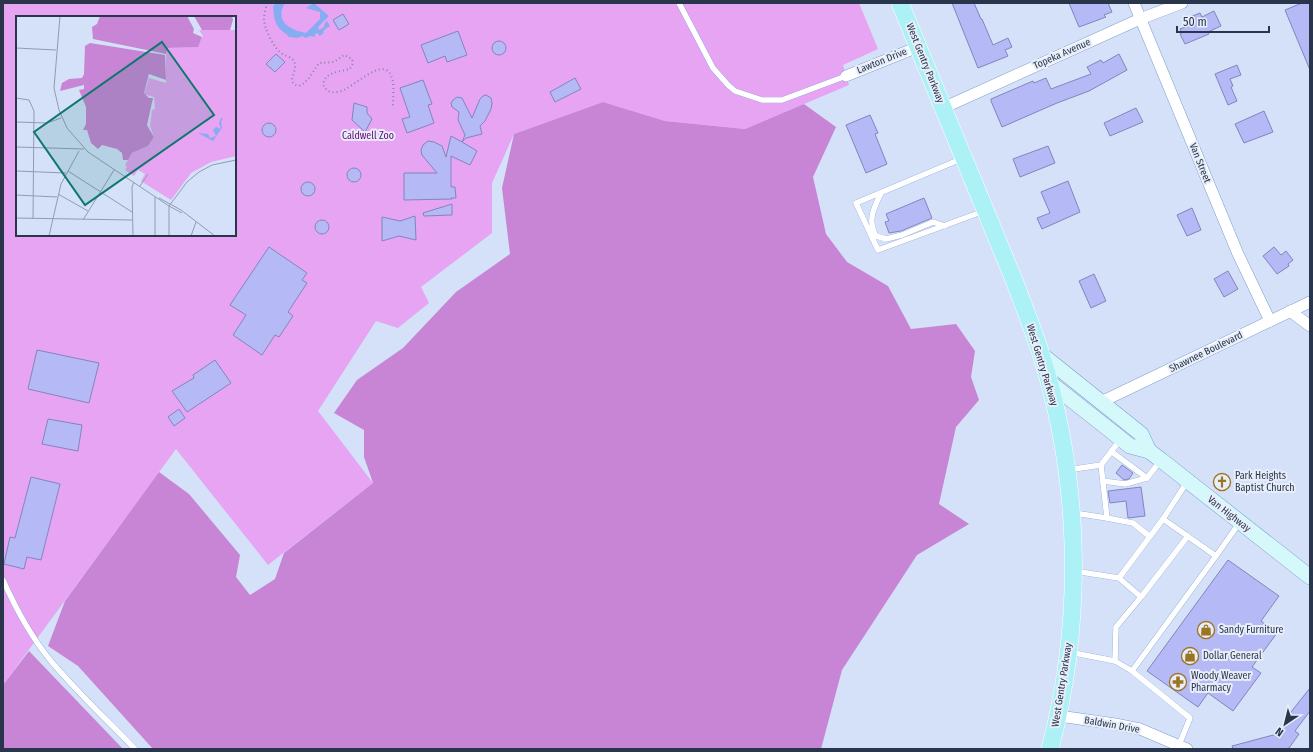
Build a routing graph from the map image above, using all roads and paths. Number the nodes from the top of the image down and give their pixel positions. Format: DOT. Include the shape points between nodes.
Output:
graph roads {
  1 [pos="267,3"];
  2 [pos="679,3"];
  3 [pos="900,3"];
  4 [pos="1134,3"];
  5 [pos="1182,3"];
  6 [pos="1140,19"];
  7 [pos="918,47"];
  8 [pos="846,76"];
  9 [pos="393,107"];
  10 [pos="943,108"];
  11 [pos="964,158"];
  12 [pos="881,193"];
  13 [pos="985,211"];
  14 [pos="944,226"];
  15 [pos="1310,302"];
  16 [pos="1290,311"];
  17 [pos="1270,321"];
  18 [pos="1310,326"];
  19 [pos="1041,354"];
  20 [pos="1049,382"];
  21 [pos="1101,402"];
  22 [pos="1121,438"];
  23 [pos="1149,451"];
  24 [pos="1112,452"];
  25 [pos="1161,460"];
  26 [pos="1101,465"];
  27 [pos="1067,470"];
  28 [pos="1147,478"];
  29 [pos="1103,481"];
  30 [pos="1187,481"];
  31 [pos="1072,513"];
  32 [pos="1107,518"];
  33 [pos="1163,519"];
  34 [pos="1240,522"];
  35 [pos="1149,536"];
  36 [pos="1188,536"];
  37 [pos="1216,556"];
  38 [pos="1074,570"];
  39 [pos="1310,577"];
  40 [pos="1119,578"];
  41 [pos="3,580"];
  42 [pos="1141,597"];
  43 [pos="1068,652"];
  44 [pos="1115,662"];
  45 [pos="1132,671"];
  46 [pos="1058,716"];
  47 [pos="1183,747"];
  48 [pos="135,749"];
  49 [pos="1050,749"];
  1 -- 9 [label="path" via="264,19 266,28 276,48 294,61 296,69 292,79 295,85 299,86 306,82 319,63 334,62 344,55 352,59 350,69 330,73 323,85 326,89 340,92 372,71 386,69 390,72 393,84"];
  2 -- 8 [label="lane" via="713,68 735,91 762,100 782,100"];
  3 -- 7 [label="main road, West Gentry Parkway"];
  4 -- 6 [label="street, Van Street"];
  5 -- 6 [label="street, Topeka Avenue"];
  6 -- 10 [label="street, Topeka Avenue"];
  6 -- 17 [label="street, Van Street" via="1238,254"];
  7 -- 8 [label="street, Lawton Drive"];
  7 -- 10 [label="main road, West Gentry Parkway"];
  10 -- 11 [label="main road, West Gentry Parkway"];
  11 -- 12 [label="lane"];
  11 -- 13 [label="main road, West Gentry Parkway"];
  12 -- 14 [label="lane" via="874,207 872,220 876,236 886,239 933,222"];
  12 -- 14 [label="lane" via="856,203 878,250"];
  13 -- 14 [label="lane"];
  13 -- 19 [label="main road, West Gentry Parkway"];
  15 -- 16 [label="street, Shawnee Boulevard"];
  16 -- 17 [label="street, Shawnee Boulevard"];
  16 -- 18 [label="street"];
  17 -- 21 [label="street, Shawnee Boulevard"];
  19 -- 20 [label="main road, West Gentry Parkway"];
  19 -- 21 [label="main road, Van Highway"];
  20 -- 22 [label="main road, Van Highway"];
  20 -- 27 [label="main road, West Gentry Parkway"];
  21 -- 23 [label="main road, Van Highway" via="1141,434"];
  22 -- 23 [label="main road, Van Highway" via="1130,446"];
  22 -- 24 [label="lane"];
  23 -- 25 [label="main road, Van Highway"];
  24 -- 26 [label="lane"];
  24 -- 28 [label="lane"];
  25 -- 28 [label="lane"];
  25 -- 30 [label="main road, Van Highway"];
  26 -- 27 [label="lane"];
  26 -- 29 [label="lane"];
  27 -- 31 [label="main road, West Gentry Parkway"];
  28 -- 29 [label="lane" via="1125,484"];
  29 -- 32 [label="lane"];
  30 -- 33 [label="lane"];
  30 -- 34 [label="main road, Van Highway"];
  31 -- 32 [label="lane"];
  31 -- 38 [label="main road, West Gentry Parkway"];
  32 -- 35 [label="lane" via="1133,523"];
  33 -- 35 [label="lane"];
  33 -- 36 [label="lane"];
  34 -- 37 [label="lane"];
  34 -- 39 [label="main road, Van Highway"];
  35 -- 40 [label="lane"];
  36 -- 37 [label="lane"];
  36 -- 42 [label="lane"];
  37 -- 45 [label="lane"];
  38 -- 40 [label="lane"];
  38 -- 43 [label="main road, West Gentry Parkway"];
  40 -- 42 [label="lane"];
  41 -- 48 [label="lane" via="16,609 51,661"];
  42 -- 44 [label="lane" via="1116,627"];
  43 -- 44 [label="lane"];
  43 -- 46 [label="main road, West Gentry Parkway"];
  44 -- 45 [label="lane"];
  45 -- 47 [label="lane" via="1190,718"];
  46 -- 47 [label="street, Baldwin Drive" via="1140,729"];
  46 -- 49 [label="main road, West Gentry Parkway"];
}
